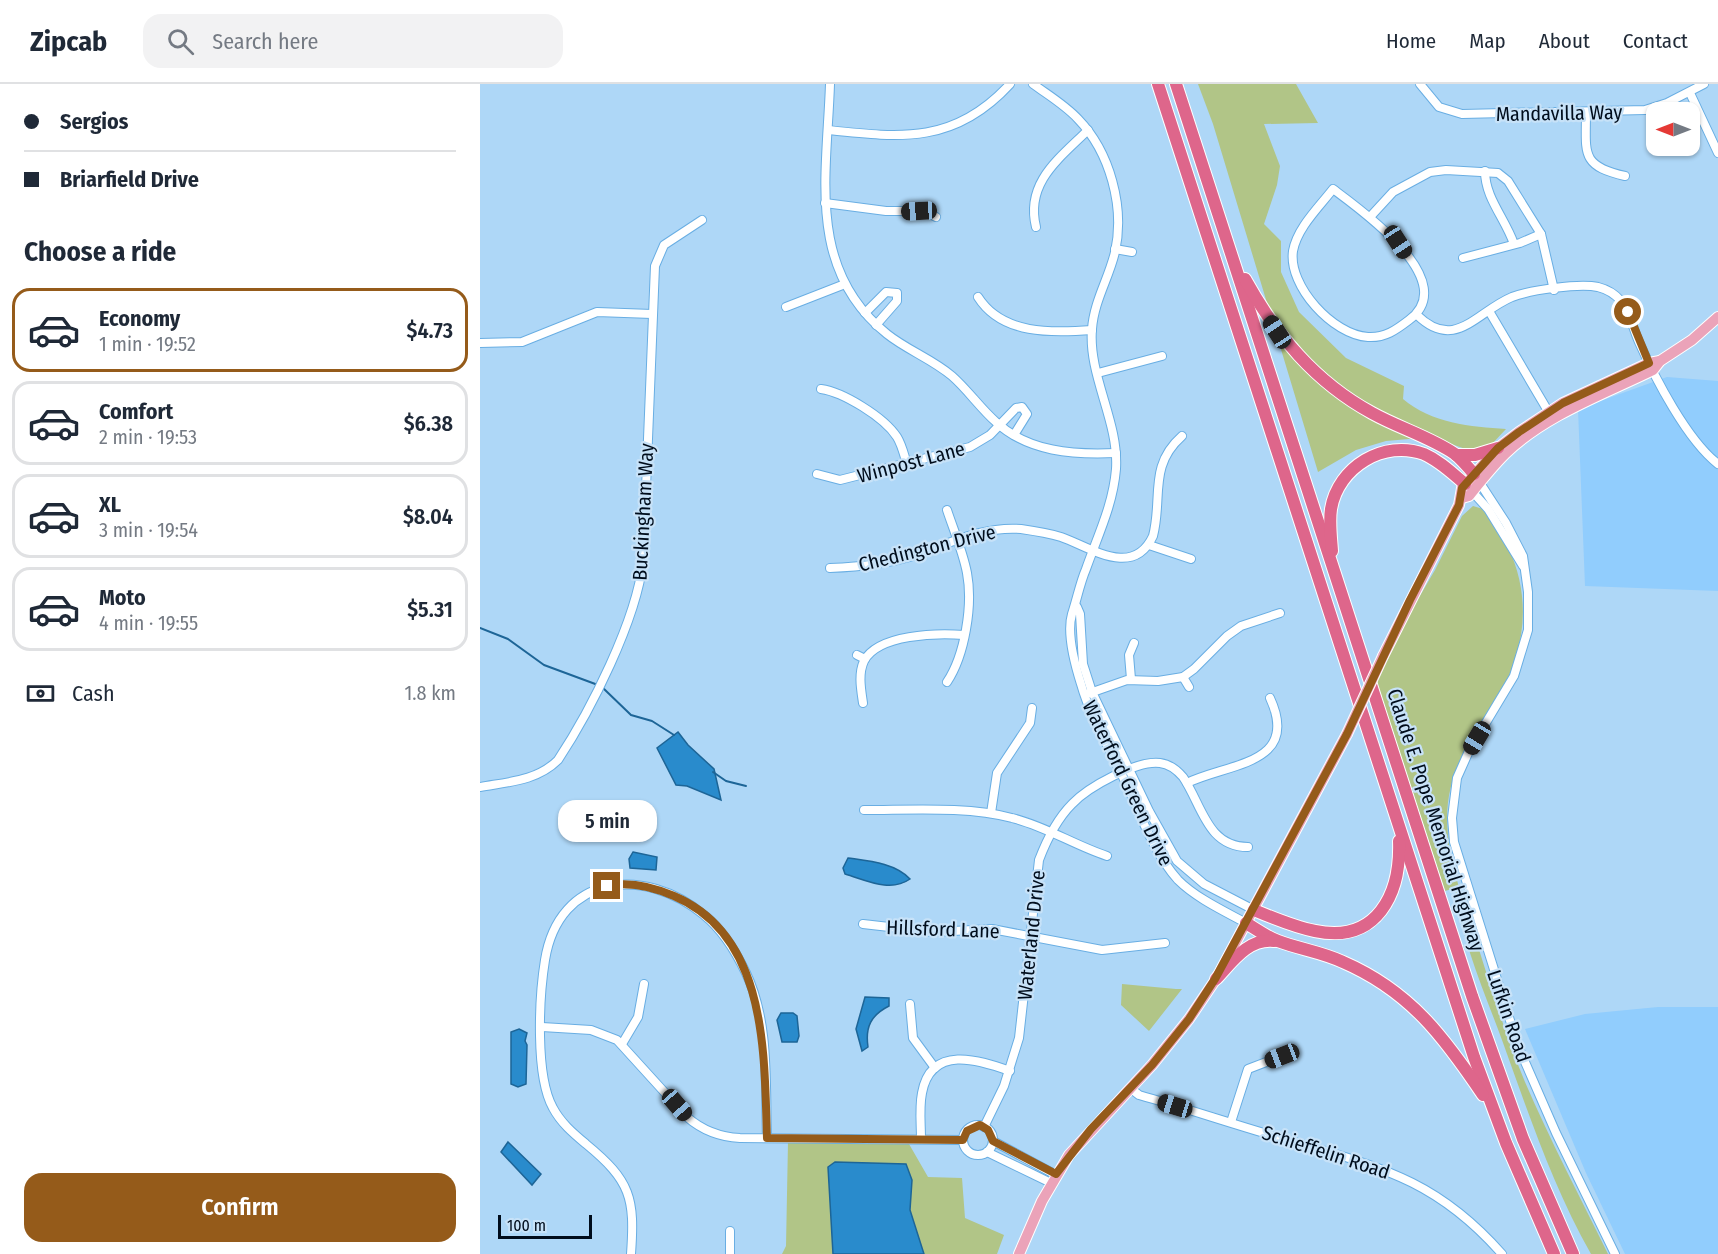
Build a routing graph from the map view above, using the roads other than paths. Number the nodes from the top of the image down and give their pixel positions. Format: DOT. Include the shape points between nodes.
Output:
graph roads {
  1 [pos="830,84"];
  2 [pos="1010,84"];
  3 [pos="1033,84"];
  4 [pos="1158,84"];
  5 [pos="1176,84"];
  6 [pos="1420,84"];
  7 [pos="1704,84"];
  8 [pos="1690,93"];
  9 [pos="1586,112"];
  10 [pos="828,130"];
  11 [pos="1088,130"];
  12 [pos="1718,153"];
  13 [pos="1485,171"];
  14 [pos="1625,176"];
  15 [pos="825,203"];
  16 [pos="936,217"];
  17 [pos="1370,217"];
  18 [pos="702,220"];
  19 [pos="1036,226"];
  20 [pos="1541,234"];
  21 [pos="1514,244"];
  22 [pos="1115,249"];
  23 [pos="1132,252"];
  24 [pos="1231,253"];
  25 [pos="1463,258"];
  26 [pos="845,284"];
  27 [pos="1554,290"];
  28 [pos="978,297"];
  29 [pos="786,307"];
  30 [pos="1489,311"];
  31 [pos="865,313"];
  32 [pos="652,314"];
  33 [pos="1416,315"];
  34 [pos="1718,317"];
  35 [pos="876,325"];
  36 [pos="1092,330"];
  37 [pos="480,343"];
  38 [pos="1162,356"];
  39 [pos="1654,365"];
  40 [pos="1098,372"];
  41 [pos="821,389"];
  42 [pos="1548,411"];
  43 [pos="998,425"];
  44 [pos="1014,435"];
  45 [pos="1182,436"];
  46 [pos="1498,448"];
  47 [pos="1116,453"];
  48 [pos="1456,455"];
  49 [pos="907,464"];
  50 [pos="1718,464"];
  51 [pos="817,474"];
  52 [pos="1477,478"];
  53 [pos="1469,488"];
  54 [pos="947,510"];
  55 [pos="957,539"];
  56 [pos="1149,545"];
  57 [pos="1093,551"];
  58 [pos="1191,559"];
  59 [pos="1523,566"];
  60 [pos="1333,567"];
  61 [pos="830,568"];
  62 [pos="1280,613"];
  63 [pos="964,635"];
  64 [pos="1134,643"];
  65 [pos="1183,676"];
  66 [pos="1131,679"];
  67 [pos="947,682"];
  68 [pos="1190,687"];
  69 [pos="1088,694"];
  70 [pos="1270,698"];
  71 [pos="863,703"];
  72 [pos="1032,708"];
  73 [pos="1125,772"];
  74 [pos="1187,783"];
  75 [pos="480,787"];
  76 [pos="864,810"];
  77 [pos="991,813"];
  78 [pos="1399,827"];
  79 [pos="1051,833"];
  80 [pos="1248,847"];
  81 [pos="1107,856"];
  82 [pos="1254,910"];
  83 [pos="1246,923"];
  84 [pos="863,924"];
  85 [pos="1030,936"];
  86 [pos="1277,941"];
  87 [pos="1165,943"];
  88 [pos="1215,979"];
  89 [pos="644,984"];
  90 [pos="910,1004"];
  91 [pos="542,1028"];
  92 [pos="622,1044"];
  93 [pos="1282,1056"];
  94 [pos="935,1068"];
  95 [pos="1010,1071"];
  96 [pos="1130,1088"];
  97 [pos="1494,1111"];
  98 [pos="1231,1122"];
  99 [pos="984,1127"];
  100 [pos="767,1138"];
  101 [pos="921,1139"];
  102 [pos="963,1140"];
  103 [pos="993,1141"];
  104 [pos="987,1152"];
  105 [pos="1054,1179"];
  106 [pos="730,1231"];
  107 [pos="631,1254"];
  108 [pos="730,1254"];
  109 [pos="1018,1254"];
  110 [pos="1502,1254"];
  111 [pos="1554,1254"];
  112 [pos="1573,1254"];
  113 [pos="1615,1254"];
  1 -- 10 [label="street"];
  2 -- 10 [label="street" via="978,113 928,134 896,137"];
  3 -- 11 [label="street, Waterford Green Drive" via="1070,111"];
  4 -- 78 [label="highway, Claude E. Pope Memorial Highway"];
  5 -- 24 [label="highway, Claude E. Pope Memorial Highway"];
  6 -- 9 [label="street, Mandavilla Way" via="1432,102 1454,113"];
  7 -- 8 [label="street, Mandavilla Way"];
  8 -- 9 [label="street, Mandavilla Way" via="1645,110"];
  8 -- 12 [label="street"];
  9 -- 14 [label="street" via="1586,146 1591,160 1604,171"];
  10 -- 15 [label="street"];
  11 -- 19 [label="street" via="1043,177 1032,213"];
  11 -- 22 [label="street, Waterford Green Drive" via="1099,146 1114,188 1118,216"];
  13 -- 17 [label="street" via="1423,174 1393,192"];
  13 -- 20 [label="street" via="1498,173 1508,181"];
  13 -- 21 [label="street" via="1486,190 1507,223"];
  15 -- 16 [label="street" via="886,212 925,211"];
  15 -- 26 [label="street" via="830,248"];
  17 -- 33 [label="street" via="1398,242 1421,281 1424,299"];
  17 -- 33 [label="street" via="1333,189 1295,243 1293,262 1302,289 1315,307 1360,336 1388,334"];
  18 -- 32 [label="street, Buckingham Way" via="675,235 661,249 653,277"];
  20 -- 21 [label="street"];
  20 -- 27 [label="street"];
  21 -- 25 [label="street"];
  22 -- 23 [label="street"];
  22 -- 36 [label="street, Waterford Green Drive"];
  24 -- 48 [label="highway" via="1277,332 1310,368 1372,413"];
  24 -- 60 [label="highway, Claude E. Pope Memorial Highway"];
  26 -- 29 [label="street"];
  26 -- 31 [label="street"];
  27 -- 30 [label="street" via="1515,296"];
  27 -- 39 [label="street" via="1596,286 1614,295 1628,312"];
  28 -- 36 [label="street" via="992,314 1021,327 1057,332"];
  30 -- 33 [label="street" via="1459,329 1446,331"];
  30 -- 42 [label="street"];
  31 -- 35 [label="street"];
  31 -- 35 [label="street" via="886,292 897,293 897,301"];
  32 -- 37 [label="street" via="597,312 522,342"];
  32 -- 75 [label="street, Buckingham Way" via="643,562 635,603 558,760 547,771 530,778"];
  34 -- 39 [label="main road"];
  35 -- 43 [label="street" via="948,373"];
  36 -- 40 [label="street, Waterford Green Drive"];
  38 -- 40 [label="street"];
  39 -- 42 [label="main road"];
  39 -- 50 [label="street" via="1697,443"];
  39 -- 52 [label="main road" via="1543,426"];
  40 -- 47 [label="street, Waterford Green Drive"];
  41 -- 49 [label="street" via="834,390 881,420 897,437"];
  42 -- 46 [label="main road"];
  43 -- 44 [label="street"];
  43 -- 44 [label="street, Winpost Lane" via="1016,408 1024,408 1027,414"];
  43 -- 49 [label="street, Winpost Lane" via="970,447"];
  44 -- 47 [label="street" via="1059,452"];
  45 -- 56 [label="street" via="1160,465 1155,527"];
  46 -- 48 [label="highway" via="1475,455"];
  46 -- 52 [label="main road"];
  47 -- 57 [label="street, Waterford Green Drive" via="1112,498"];
  48 -- 52 [label="highway"];
  49 -- 51 [label="street, Winpost Lane" via="840,480"];
  52 -- 53 [label="main road"];
  52 -- 59 [label="street, Lufkin Road" via="1506,523"];
  53 -- 59 [label="street, Lufkin Road" via="1488,509"];
  53 -- 60 [label="highway" via="1441,463 1413,452 1385,452 1362,461 1350,471 1335,496 1330,524"];
  53 -- 82 [label="main road, bridge" via="1462,488 1461,498 1347,734"];
  54 -- 55 [label="street"];
  55 -- 57 [label="street, Chedington Drive" via="1010,528 1053,534"];
  55 -- 61 [label="street, Chedington Drive" via="894,560"];
  55 -- 63 [label="street" via="968,583"];
  56 -- 57 [label="street, Chedington Drive" via="1124,558"];
  56 -- 58 [label="street"];
  57 -- 69 [label="street, Waterford Green Drive" via="1072,620 1073,653"];
  59 -- 113 [label="street, Lufkin Road" via="1529,605 1526,643 1514,676 1457,778 1452,818 1454,843 1518,1046"];
  60 -- 112 [label="highway, Claude E. Pope Memorial Highway" via="1492,1055"];
  62 -- 65 [label="street" via="1235,630"];
  63 -- 67 [label="street" via="959,659"];
  63 -- 71 [label="street" via="902,639 861,657"];
  64 -- 66 [label="street" via="1129,655"];
  65 -- 66 [label="street" via="1167,680"];
  65 -- 68 [label="street"];
  66 -- 69 [label="street"];
  69 -- 73 [label="street, Waterford Green Drive"];
  70 -- 74 [label="street" via="1278,721 1268,750 1253,761"];
  72 -- 77 [label="street" via="1030,723 997,773"];
  73 -- 74 [label="street, Waterland Drive" via="1144,764 1163,763 1178,771"];
  73 -- 79 [label="street, Waterland Drive" via="1074,802"];
  73 -- 82 [label="street, Waterford Green Drive" via="1183,868 1204,884"];
  73 -- 83 [label="street, Waterford Green Drive" via="1152,840 1170,870 1185,886"];
  74 -- 80 [label="street" via="1219,838 1230,846"];
  76 -- 77 [label="street"];
  77 -- 79 [label="street"];
  78 -- 82 [label="highway" via="1399,874 1394,892 1384,908 1362,925 1338,933 1315,931"];
  78 -- 97 [label="highway, Claude E. Pope Memorial Highway"];
  79 -- 81 [label="street"];
  79 -- 85 [label="street, Waterland Drive" via="1036,874"];
  82 -- 83 [label="main road"];
  83 -- 86 [label="highway"];
  83 -- 88 [label="main road"];
  84 -- 85 [label="street, Hillsford Lane" via="933,932 992,929"];
  85 -- 87 [label="street, Hillsford Lane" via="1102,950"];
  85 -- 95 [label="street, Waterland Drive" via="1023,1019"];
  86 -- 88 [label="highway" via="1265,940 1244,949"];
  86 -- 97 [label="highway" via="1341,961 1403,997 1451,1046"];
  88 -- 96 [label="main road" via="1189,1019"];
  89 -- 92 [label="street" via="638,1017"];
  90 -- 94 [label="street" via="913,1038"];
  91 -- 92 [label="street" via="591,1030"];
  91 -- 100 [label="street" via="547,951 560,919 574,902 590,892 621,884 649,887 678,897 720,930 750,982 762,1027"];
  91 -- 107 [label="street" via="542,1073 552,1107 568,1129 603,1161 630,1197 634,1217"];
  92 -- 100 [label="street" via="700,1127 730,1137"];
  93 -- 98 [label="street" via="1248,1069"];
  94 -- 95 [label="street" via="965,1058"];
  94 -- 101 [label="street" via="922,1094"];
  95 -- 99 [label="street, Waterland Drive"];
  96 -- 98 [label="street, Schieffelin Road" via="1139,1095"];
  96 -- 105 [label="main road" via="1080,1142"];
  97 -- 111 [label="highway, Claude E. Pope Memorial Highway"];
  98 -- 110 [label="street, Schieffelin Road" via="1380,1167 1419,1185 1455,1208"];
  99 -- 102 [label="street" via="970,1127"];
  99 -- 103 [label="street"];
  100 -- 101 [label="street"];
  101 -- 102 [label="street"];
  102 -- 104 [label="street" via="966,1149 974,1154"];
  103 -- 104 [label="street"];
  103 -- 105 [label="street"];
  104 -- 105 [label="street"];
  105 -- 109 [label="main road"];
  106 -- 108 [label="street"];
}
